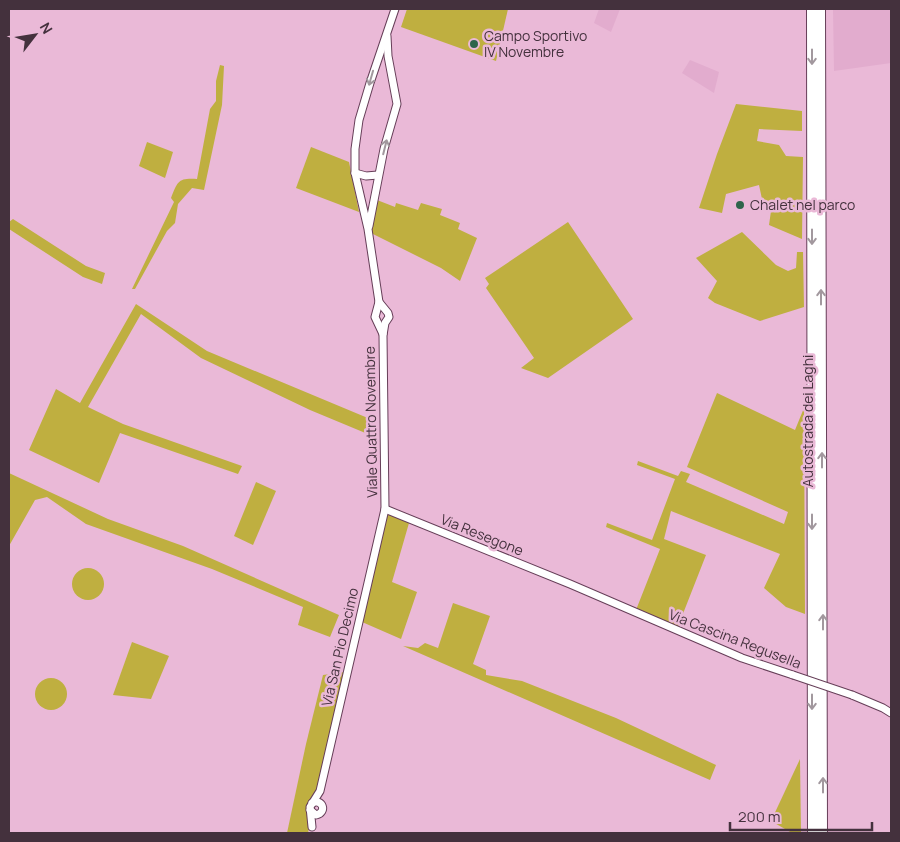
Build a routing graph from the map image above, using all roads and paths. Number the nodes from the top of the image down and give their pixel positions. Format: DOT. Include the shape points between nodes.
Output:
graph roads {
  1 [pos="395,9"];
  2 [pos="812,9"];
  3 [pos="820,9"];
  4 [pos="387,32"];
  5 [pos="378,56"];
  6 [pos="388,56"];
  7 [pos="355,173"];
  8 [pos="378,175"];
  9 [pos="368,229"];
  10 [pos="379,302"];
  11 [pos="386,312"];
  12 [pos="377,313"];
  13 [pos="382,323"];
  14 [pos="385,509"];
  15 [pos="570,584"];
  16 [pos="891,713"];
  17 [pos="320,791"];
  18 [pos="311,806"];
  19 [pos="322,809"];
  20 [pos="312,830"];
  21 [pos="813,833"];
  22 [pos="822,833"];
  1 -- 4 [label="street"];
  2 -- 21 [label="highway, Autostrada dei Laghi, one-way"];
  22 -- 3 [label="highway, Autostrada dei Laghi, one-way"];
  4 -- 5 [label="street"];
  4 -- 6 [label="street"];
  5 -- 6 [label="street"];
  5 -- 7 [label="street, one-way" via="359,120"];
  8 -- 6 [label="street, one-way" via="397,104"];
  7 -- 8 [label="street"];
  7 -- 9 [label="street"];
  8 -- 9 [label="street"];
  9 -- 10 [label="street"];
  10 -- 11 [label="street"];
  10 -- 12 [label="street"];
  11 -- 12 [label="street" via="381,310"];
  11 -- 13 [label="street" via="389,318"];
  12 -- 13 [label="street" via="376,320"];
  13 -- 14 [label="street, Viale Quattro Novembre"];
  14 -- 15 [label="street, Via Resegone"];
  14 -- 17 [label="street, Via San Pio Decimo"];
  15 -- 16 [label="street, Via Cascina Regusella, bridge" via="742,658 852,695"];
  17 -- 18 [label="street, Via San Pio Decimo"];
  17 -- 19 [label="street, Via San Pio Decimo"];
  18 -- 19 [label="street" via="318,801"];
  18 -- 19 [label="street" via="316,815"];
  18 -- 20 [label="street"];
  19 -- 20 [label="street"];
}
